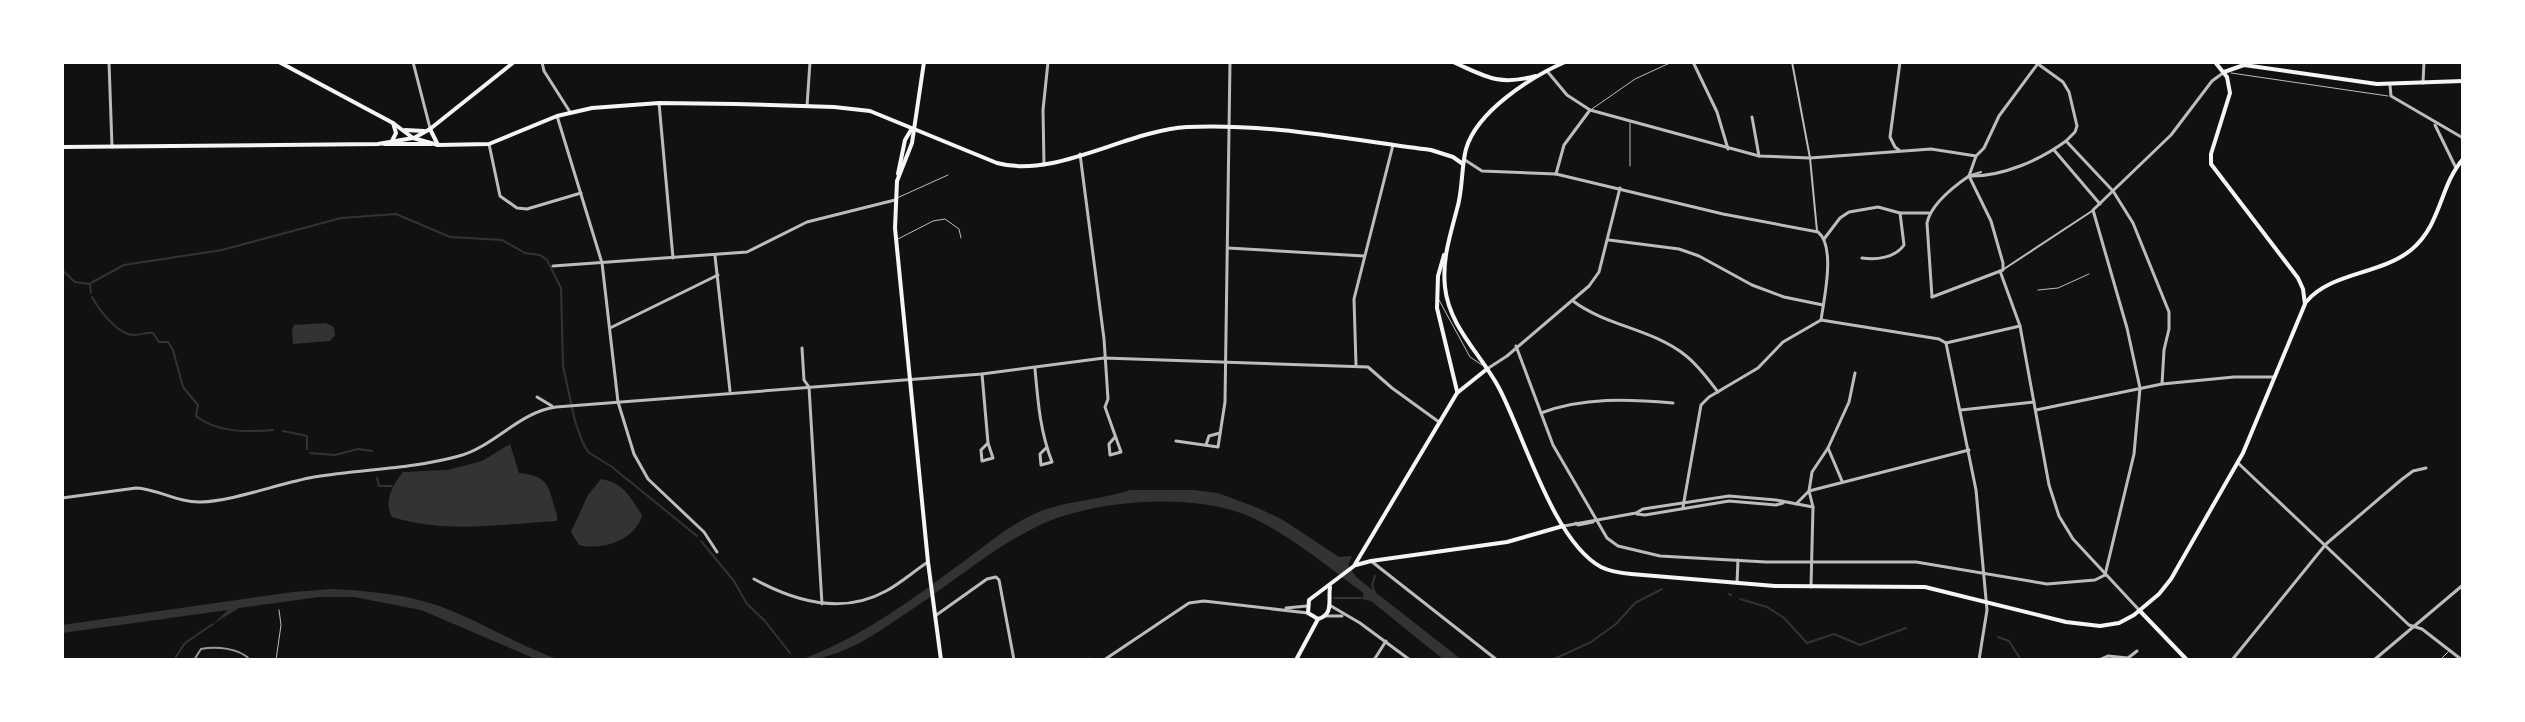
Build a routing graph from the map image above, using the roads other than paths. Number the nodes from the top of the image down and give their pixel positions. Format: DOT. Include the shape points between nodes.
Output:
graph roads {
  1 [pos="109,62"];
  2 [pos="279,62"];
  3 [pos="413,62"];
  4 [pos="514,62"];
  5 [pos="542,62"];
  6 [pos="810,62"];
  7 [pos="924,62"];
  8 [pos="1048,62"];
  9 [pos="1230,62"];
  10 [pos="1453,62"];
  11 [pos="1565,62"];
  12 [pos="1672,62"];
  13 [pos="1693,62"];
  14 [pos="1792,62"];
  15 [pos="1900,62"];
  16 [pos="2215,62"];
  17 [pos="2424,62"];
  18 [pos="2038,63"];
  19 [pos="2256,63"];
  20 [pos="1546,70"];
  21 [pos="2224,72"];
  22 [pos="1538,75"];
  23 [pos="2463,81"];
  24 [pos="2423,83"];
  25 [pos="2390,85"];
  26 [pos="2391,96"];
  27 [pos="659,103"];
  28 [pos="807,106"];
  29 [pos="1590,110"];
  30 [pos="570,112"];
  31 [pos="557,116"];
  32 [pos="1752,117"];
  33 [pos="1630,121"];
  34 [pos="2433,122"];
  35 [pos="393,123"];
  36 [pos="1229,127"];
  37 [pos="403,129"];
  38 [pos="430,129"];
  39 [pos="913,129"];
  40 [pos="413,138"];
  41 [pos="2463,138"];
  42 [pos="392,141"];
  43 [pos="2066,141"];
  44 [pos="378,144"];
  45 [pos="431,144"];
  46 [pos="489,144"];
  47 [pos="438,145"];
  48 [pos="1393,145"];
  49 [pos="62,147"];
  50 [pos="112,147"];
  51 [pos="1728,149"];
  52 [pos="1900,150"];
  53 [pos="2054,150"];
  54 [pos="1080,154"];
  55 [pos="1978,154"];
  56 [pos="1759,156"];
  57 [pos="1984,157"];
  58 [pos="1810,158"];
  59 [pos="2463,159"];
  60 [pos="1464,162"];
  61 [pos="1044,165"];
  62 [pos="1630,166"];
  63 [pos="2456,168"];
  64 [pos="1981,172"];
  65 [pos="1556,174"];
  66 [pos="948,175"];
  67 [pos="1969,176"];
  68 [pos="1620,188"];
  69 [pos="2113,191"];
  70 [pos="581,193"];
  71 [pos="895,199"];
  72 [pos="2100,204"];
  73 [pos="2093,210"];
  74 [pos="1900,213"];
  75 [pos="1929,213"];
  76 [pos="1818,232"];
  77 [pos="961,238"];
  78 [pos="1824,239"];
  79 [pos="1609,240"];
  80 [pos="896,241"];
  81 [pos="1228,248"];
  82 [pos="1445,251"];
  83 [pos="715,256"];
  84 [pos="1364,256"];
  85 [pos="673,258"];
  86 [pos="1862,258"];
  87 [pos="602,263"];
  88 [pos="553,266"];
  89 [pos="2103,269"];
  90 [pos="2110,269"];
  91 [pos="2001,271"];
  92 [pos="2089,274"];
  93 [pos="718,275"];
  94 [pos="2038,290"];
  95 [pos="1437,294"];
  96 [pos="1573,301"];
  97 [pos="2305,304"];
  98 [pos="1823,305"];
  99 [pos="1821,320"];
  100 [pos="2020,326"];
  101 [pos="609,328"];
  102 [pos="1946,343"];
  103 [pos="1516,346"];
  104 [pos="802,348"];
  105 [pos="1104,358"];
  106 [pos="1227,362"];
  107 [pos="1356,366"];
  108 [pos="1035,369"];
  109 [pos="1487,369"];
  110 [pos="1855,373"];
  111 [pos="982,374"];
  112 [pos="2275,377"];
  113 [pos="909,379"];
  114 [pos="2162,384"];
  115 [pos="809,387"];
  116 [pos="2140,388"];
  117 [pos="1718,392"];
  118 [pos="730,393"];
  119 [pos="1457,393"];
  120 [pos="537,397"];
  121 [pos="618,402"];
  122 [pos="2034,402"];
  123 [pos="1673,403"];
  124 [pos="556,407"];
  125 [pos="1961,410"];
  126 [pos="2036,410"];
  127 [pos="1541,413"];
  128 [pos="1439,422"];
  129 [pos="1220,433"];
  130 [pos="1115,437"];
  131 [pos="1176,441"];
  132 [pos="988,443"];
  133 [pos="1206,445"];
  134 [pos="1046,448"];
  135 [pos="1828,448"];
  136 [pos="1969,450"];
  137 [pos="2238,463"];
  138 [pos="2426,468"];
  139 [pos="1842,481"];
  140 [pos="1809,491"];
  141 [pos="62,498"];
  142 [pos="1796,504"];
  143 [pos="1683,505"];
  144 [pos="1813,507"];
  145 [pos="1594,522"];
  146 [pos="1564,526"];
  147 [pos="2326,544"];
  148 [pos="717,552"];
  149 [pos="1362,560"];
  150 [pos="1738,560"];
  151 [pos="1371,561"];
  152 [pos="1811,561"];
  153 [pos="928,565"];
  154 [pos="1982,571"];
  155 [pos="2105,575"];
  156 [pos="754,579"];
  157 [pos="1737,583"];
  158 [pos="2463,585"];
  159 [pos="1330,587"];
  160 [pos="1811,587"];
  161 [pos="1317,596"];
  162 [pos="1328,603"];
  163 [pos="1986,603"];
  164 [pos="822,604"];
  165 [pos="1307,606"];
  166 [pos="1282,609"];
  167 [pos="279,610"];
  168 [pos="2140,611"];
  169 [pos="935,614"];
  170 [pos="1310,614"];
  171 [pos="1326,616"];
  172 [pos="1345,616"];
  173 [pos="1318,619"];
  174 [pos="2415,627"];
  175 [pos="1309,633"];
  176 [pos="1386,641"];
  177 [pos="2450,650"];
  178 [pos="2137,651"];
  179 [pos="276,660"];
  180 [pos="941,660"];
  181 [pos="1014,660"];
  182 [pos="1104,660"];
  183 [pos="1296,660"];
  184 [pos="1374,660"];
  185 [pos="1410,660"];
  186 [pos="1497,660"];
  187 [pos="1979,660"];
  188 [pos="2099,660"];
  189 [pos="2187,660"];
  190 [pos="2232,660"];
  191 [pos="2374,660"];
  192 [pos="2440,660"];
  193 [pos="2462,660"];
  1 -- 50 [label="street"];
  2 -- 35 [label="main road"];
  3 -- 38 [label="street"];
  4 -- 38 [label="main road"];
  5 -- 30 [label="street"];
  6 -- 28 [label="street"];
  7 -- 39 [label="main road"];
  8 -- 61 [label="street"];
  9 -- 36 [label="street"];
  10 -- 22 [label="main road" via="1499,81"];
  11 -- 20 [label="main road"];
  12 -- 29 [label="lane" via="1635,79"];
  13 -- 51 [label="street"];
  14 -- 58 [label="street"];
  15 -- 52 [label="street" via="1890,137"];
  16 -- 21 [label="main road"];
  17 -- 24 [label="street"];
  18 -- 43 [label="street" via="2069,92 2077,126"];
  18 -- 55 [label="street"];
  19 -- 21 [label="main road"];
  19 -- 25 [label="main road"];
  20 -- 22 [label="main road"];
  20 -- 29 [label="street" via="1567,95"];
  21 -- 26 [label="lane"];
  21 -- 69 [label="street" via="2171,135"];
  21 -- 97 [label="main road" via="2230,93 2211,164 2298,278"];
  22 -- 60 [label="main road" via="1492,111 1472,137"];
  23 -- 24 [label="main road"];
  24 -- 25 [label="main road"];
  25 -- 26 [label="street"];
  26 -- 34 [label="street"];
  27 -- 28 [label="main road"];
  27 -- 30 [label="main road"];
  27 -- 85 [label="street"];
  28 -- 39 [label="main road" via="870,111"];
  29 -- 33 [label="street"];
  29 -- 65 [label="street" via="1564,145"];
  30 -- 31 [label="main road"];
  31 -- 46 [label="main road"];
  31 -- 70 [label="street"];
  32 -- 56 [label="street"];
  33 -- 51 [label="street"];
  33 -- 62 [label="lane"];
  34 -- 41 [label="street"];
  34 -- 63 [label="street"];
  35 -- 37 [label="main road"];
  35 -- 42 [label="main road"];
  36 -- 48 [label="main road"];
  36 -- 54 [label="main road" via="1163,130"];
  36 -- 81 [label="street"];
  37 -- 38 [label="main road"];
  37 -- 40 [label="main road"];
  38 -- 40 [label="main road"];
  38 -- 47 [label="main road"];
  39 -- 61 [label="main road" via="1007,166"];
  39 -- 71 [label="main road"];
  40 -- 42 [label="main road"];
  40 -- 45 [label="main road"];
  42 -- 44 [label="main road"];
  43 -- 53 [label="street"];
  43 -- 69 [label="street"];
  44 -- 45 [label="main road"];
  44 -- 50 [label="main road"];
  45 -- 47 [label="main road"];
  46 -- 47 [label="main road"];
  46 -- 70 [label="street" via="500,196 517,208"];
  48 -- 60 [label="main road"];
  48 -- 84 [label="street"];
  49 -- 50 [label="main road"];
  51 -- 56 [label="street"];
  52 -- 55 [label="street"];
  52 -- 58 [label="street"];
  53 -- 67 [label="street" via="1985,177"];
  53 -- 72 [label="street"];
  54 -- 61 [label="main road"];
  54 -- 105 [label="street"];
  55 -- 57 [label="street"];
  55 -- 67 [label="street"];
  56 -- 58 [label="street"];
  58 -- 76 [label="street"];
  59 -- 63 [label="main road"];
  60 -- 65 [label="street" via="1486,171"];
  60 -- 82 [label="main road" via="1460,200"];
  63 -- 97 [label="main road" via="2431,227 2411,249 2388,264 2321,288"];
  64 -- 67 [label="street"];
  65 -- 68 [label="street"];
  66 -- 71 [label="lane"];
  67 -- 75 [label="street"];
  67 -- 91 [label="street" via="1991,221"];
  68 -- 76 [label="street"];
  68 -- 79 [label="street"];
  69 -- 72 [label="street"];
  69 -- 114 [label="street" via="2137,231 2169,312"];
  70 -- 87 [label="street"];
  71 -- 80 [label="main road"];
  71 -- 83 [label="street" via="807,222 747,252"];
  72 -- 73 [label="street"];
  73 -- 90 [label="street"];
  73 -- 91 [label="street"];
  74 -- 75 [label="street"];
  74 -- 78 [label="street" via="1878,207 1849,212"];
  74 -- 86 [label="street" via="1901,249"];
  75 -- 91 [label="street" via="1932,297"];
  76 -- 78 [label="street"];
  77 -- 80 [label="lane" via="959,229 945,219"];
  78 -- 98 [label="street"];
  79 -- 96 [label="street" via="1599,272"];
  79 -- 98 [label="street" via="1679,249 1752,285"];
  80 -- 113 [label="main road"];
  81 -- 84 [label="street"];
  81 -- 106 [label="street"];
  82 -- 95 [label="main road"];
  82 -- 109 [label="main road" via="1451,312"];
  83 -- 85 [label="street"];
  83 -- 93 [label="street"];
  84 -- 107 [label="street" via="1353,316"];
  85 -- 87 [label="street"];
  87 -- 88 [label="street"];
  87 -- 101 [label="street"];
  89 -- 90 [label="lane"];
  90 -- 116 [label="street"];
  91 -- 100 [label="street"];
  92 -- 94 [label="lane" via="2058,288"];
  93 -- 101 [label="street"];
  93 -- 118 [label="street"];
  95 -- 109 [label="lane" via="1470,357"];
  95 -- 119 [label="main road"];
  96 -- 103 [label="street"];
  96 -- 117 [label="street" via="1589,313 1674,348"];
  97 -- 112 [label="main road"];
  98 -- 99 [label="street"];
  99 -- 102 [label="street"];
  99 -- 117 [label="street"];
  100 -- 102 [label="street"];
  100 -- 122 [label="street"];
  101 -- 121 [label="street"];
  102 -- 125 [label="street"];
  103 -- 109 [label="street"];
  103 -- 127 [label="street"];
  104 -- 115 [label="street"];
  105 -- 106 [label="street"];
  105 -- 108 [label="street"];
  105 -- 130 [label="street" via="1105,407"];
  106 -- 107 [label="street"];
  106 -- 129 [label="street"];
  107 -- 128 [label="street" via="1368,367"];
  108 -- 111 [label="street"];
  108 -- 134 [label="street"];
  109 -- 119 [label="main road"];
  109 -- 146 [label="main road"];
  110 -- 135 [label="street" via="1849,402"];
  111 -- 113 [label="street"];
  111 -- 132 [label="street"];
  112 -- 114 [label="street"];
  112 -- 137 [label="main road"];
  113 -- 115 [label="street"];
  113 -- 153 [label="main road"];
  114 -- 116 [label="street"];
  115 -- 118 [label="street"];
  115 -- 164 [label="street"];
  116 -- 126 [label="street"];
  116 -- 155 [label="street" via="2134,454"];
  117 -- 143 [label="street" via="1701,405 1697,417"];
  118 -- 121 [label="street"];
  119 -- 128 [label="main road"];
  120 -- 124 [label="street"];
  121 -- 124 [label="street"];
  121 -- 148 [label="street" via="638,465"];
  122 -- 125 [label="street"];
  122 -- 126 [label="street"];
  123 -- 127 [label="street" via="1622,398"];
  124 -- 141 [label="street" via="531,414 462,456 392,469 313,477 202,502 136,488"];
  125 -- 136 [label="street"];
  126 -- 155 [label="street" via="2059,516"];
  127 -- 145 [label="street"];
  128 -- 149 [label="main road"];
  129 -- 133 [label="street" via="1209,436"];
  129 -- 133 [label="street" via="1218,447"];
  131 -- 133 [label="street"];
  135 -- 139 [label="street"];
  135 -- 140 [label="street" via="1812,472"];
  136 -- 139 [label="street"];
  136 -- 154 [label="street"];
  137 -- 147 [label="street"];
  137 -- 168 [label="main road" via="2171,579"];
  138 -- 147 [label="street" via="2401,480"];
  139 -- 140 [label="street"];
  140 -- 142 [label="street"];
  140 -- 144 [label="street"];
  142 -- 143 [label="street"];
  142 -- 144 [label="street"];
  143 -- 145 [label="street"];
  144 -- 152 [label="street"];
  145 -- 146 [label="street"];
  145 -- 150 [label="street" via="1618,546 1660,556"];
  146 -- 151 [label="main road" via="1507,542"];
  146 -- 157 [label="main road" via="1593,561 1613,572"];
  147 -- 174 [label="street"];
  147 -- 190 [label="street"];
  149 -- 151 [label="main road"];
  149 -- 159 [label="main road"];
  150 -- 152 [label="street"];
  150 -- 157 [label="street"];
  151 -- 186 [label="street"];
  152 -- 154 [label="street" via="1897,560"];
  152 -- 160 [label="street"];
  153 -- 164 [label="street" via="879,594"];
  153 -- 169 [label="main road"];
  154 -- 155 [label="street" via="2047,584"];
  154 -- 163 [label="street"];
  155 -- 168 [label="street"];
  156 -- 164 [label="street" via="785,595"];
  157 -- 160 [label="main road"];
  158 -- 174 [label="street"];
  159 -- 161 [label="main road"];
  159 -- 162 [label="main road"];
  160 -- 163 [label="main road" via="1925,587"];
  161 -- 162 [label="main road"];
  161 -- 165 [label="main road"];
  162 -- 171 [label="main road"];
  162 -- 172 [label="street"];
  163 -- 168 [label="main road" via="2088,626 2119,623"];
  163 -- 187 [label="street"];
  165 -- 166 [label="street"];
  165 -- 170 [label="main road"];
  166 -- 170 [label="street"];
  166 -- 182 [label="street" via="1189,603"];
  167 -- 179 [label="lane"];
  168 -- 189 [label="main road"];
  169 -- 180 [label="main road"];
  169 -- 181 [label="street" via="996,577"];
  170 -- 173 [label="main road"];
  170 -- 175 [label="main road"];
  171 -- 172 [label="street"];
  171 -- 173 [label="main road"];
  172 -- 176 [label="street"];
  173 -- 175 [label="main road"];
  174 -- 177 [label="street"];
  174 -- 191 [label="street"];
  175 -- 183 [label="main road"];
  176 -- 184 [label="street"];
  176 -- 185 [label="street"];
  177 -- 192 [label="lane"];
  177 -- 193 [label="street"];
  178 -- 188 [label="street" via="2128,658"];
}
